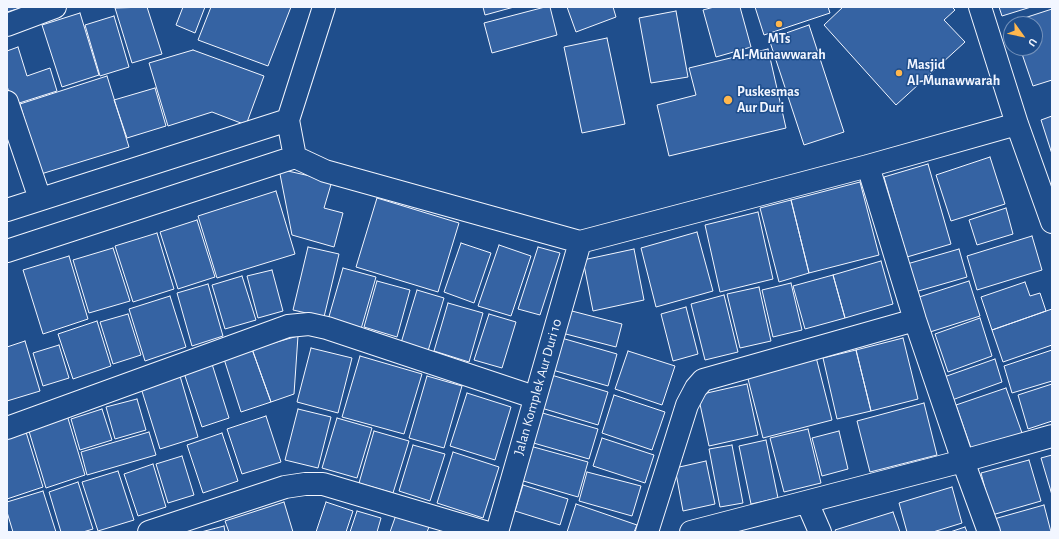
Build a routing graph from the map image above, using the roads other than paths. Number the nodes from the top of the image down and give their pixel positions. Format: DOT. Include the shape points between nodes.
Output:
graph roads {
  1 [pos="55,7"];
  2 [pos="324,7"];
  3 [pos="980,7"];
  4 [pos="7,25"];
  5 [pos="7,102"];
  6 [pos="288,120"];
  7 [pos="1017,124"];
  8 [pos="295,157"];
  9 [pos="868,166"];
  10 [pos="40,199"];
  11 [pos="7,210"];
  12 [pos="1052,222"];
  13 [pos="580,242"];
  14 [pos="7,251"];
  15 [pos="915,320"];
  16 [pos="534,398"];
  17 [pos="7,428"];
  18 [pos="1052,436"];
  19 [pos="963,461"];
  20 [pos="807,502"];
  21 [pos="149,532"];
  22 [pos="484,532"];
  23 [pos="497,532"];
  24 [pos="647,532"];
  25 [pos="691,532"];
  26 [pos="820,532"];
  27 [pos="990,532"];
  1 -- 4 [label="street"];
  2 -- 6 [label="street"];
  3 -- 7 [label="street"];
  5 -- 10 [label="street"];
  6 -- 8 [label="street"];
  6 -- 10 [label="street"];
  7 -- 9 [label="street"];
  7 -- 12 [label="street"];
  8 -- 13 [label="street" via="325,171"];
  8 -- 14 [label="street"];
  9 -- 13 [label="street"];
  9 -- 15 [label="street"];
  10 -- 11 [label="street"];
  13 -- 16 [label="street, Jalan Komplek Aur Duri 10"];
  15 -- 19 [label="street"];
  15 -- 24 [label="street" via="703,380 687,405"];
  16 -- 17 [label="street" via="309,324 288,326"];
  16 -- 23 [label="street, Jalan Komplek Aur Duri 10"];
  18 -- 19 [label="street"];
  19 -- 20 [label="street"];
  19 -- 27 [label="street"];
  20 -- 25 [label="street"];
  20 -- 26 [label="street"];
  21 -- 22 [label="street" via="285,487 323,484"];
}
